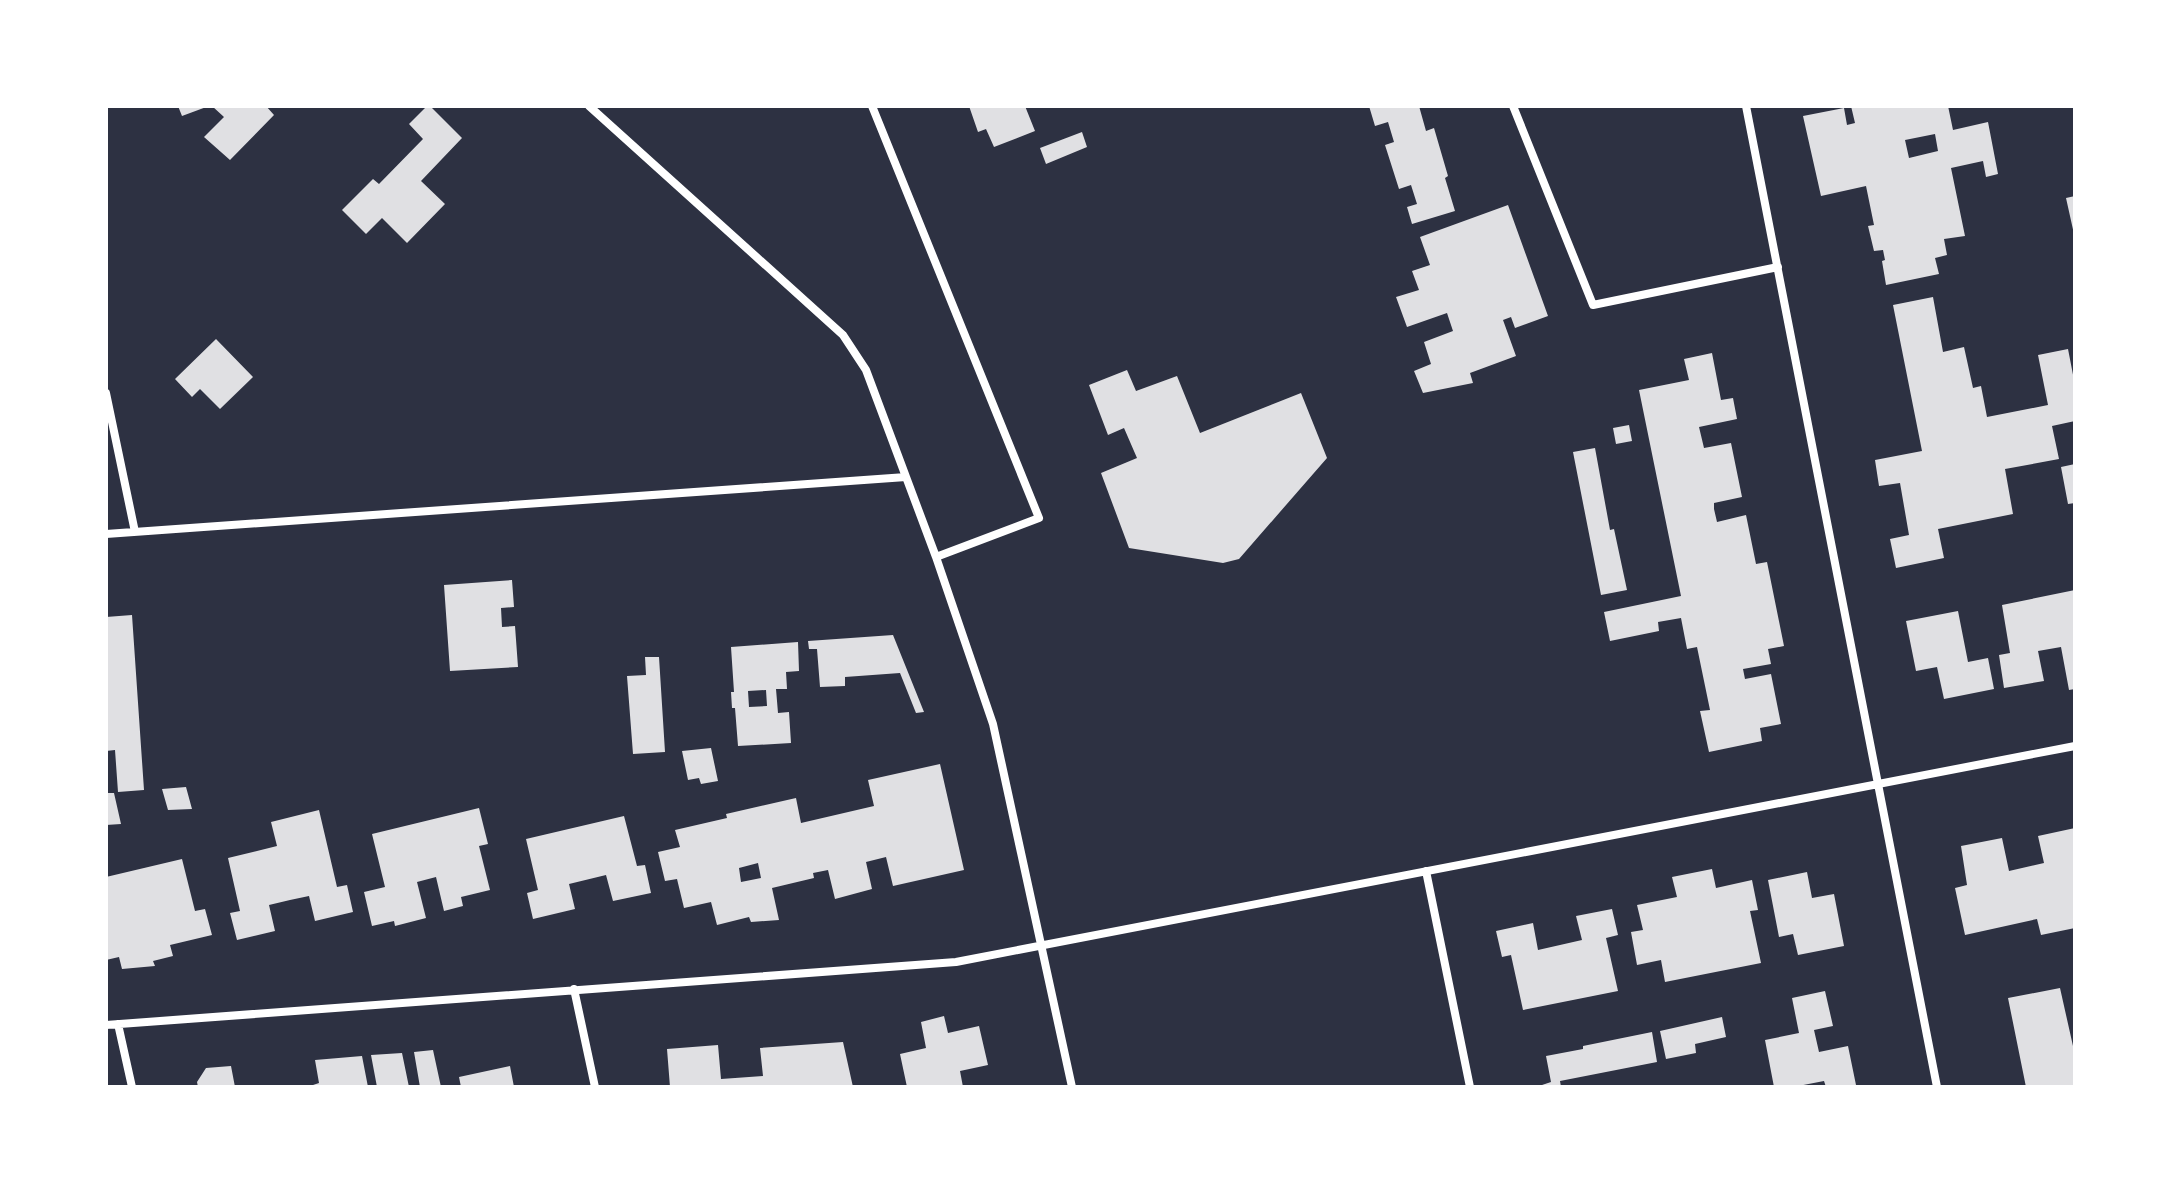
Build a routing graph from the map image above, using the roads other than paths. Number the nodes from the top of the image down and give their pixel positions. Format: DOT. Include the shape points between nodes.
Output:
graph roads {
  1 [pos="589,106"];
  2 [pos="872,106"];
  3 [pos="1513,106"];
  4 [pos="1746,106"];
  5 [pos="1778,267"];
  6 [pos="106,393"];
  7 [pos="906,477"];
  8 [pos="135,532"];
  9 [pos="106,534"];
  10 [pos="936,557"];
  11 [pos="2075,746"];
  12 [pos="1877,784"];
  13 [pos="1426,871"];
  14 [pos="1041,945"];
  15 [pos="574,989"];
  16 [pos="118,1024"];
  17 [pos="106,1025"];
  18 [pos="132,1087"];
  19 [pos="595,1087"];
  20 [pos="1072,1087"];
  21 [pos="1470,1087"];
  22 [pos="1937,1087"];
  1 -- 7 [label="street" via="843,335 866,370"];
  2 -- 10 [label="street" via="1039,518"];
  3 -- 5 [label="street" via="1593,305"];
  4 -- 5 [label="street"];
  5 -- 12 [label="street"];
  6 -- 8 [label="street"];
  7 -- 8 [label="street"];
  7 -- 10 [label="street"];
  8 -- 9 [label="street"];
  10 -- 14 [label="street" via="993,724"];
  11 -- 12 [label="street"];
  12 -- 13 [label="street"];
  12 -- 22 [label="street"];
  13 -- 14 [label="street"];
  13 -- 21 [label="street"];
  14 -- 15 [label="street" via="956,962"];
  14 -- 20 [label="street"];
  15 -- 16 [label="street"];
  15 -- 19 [label="street"];
  16 -- 17 [label="street"];
  16 -- 18 [label="street"];
}
